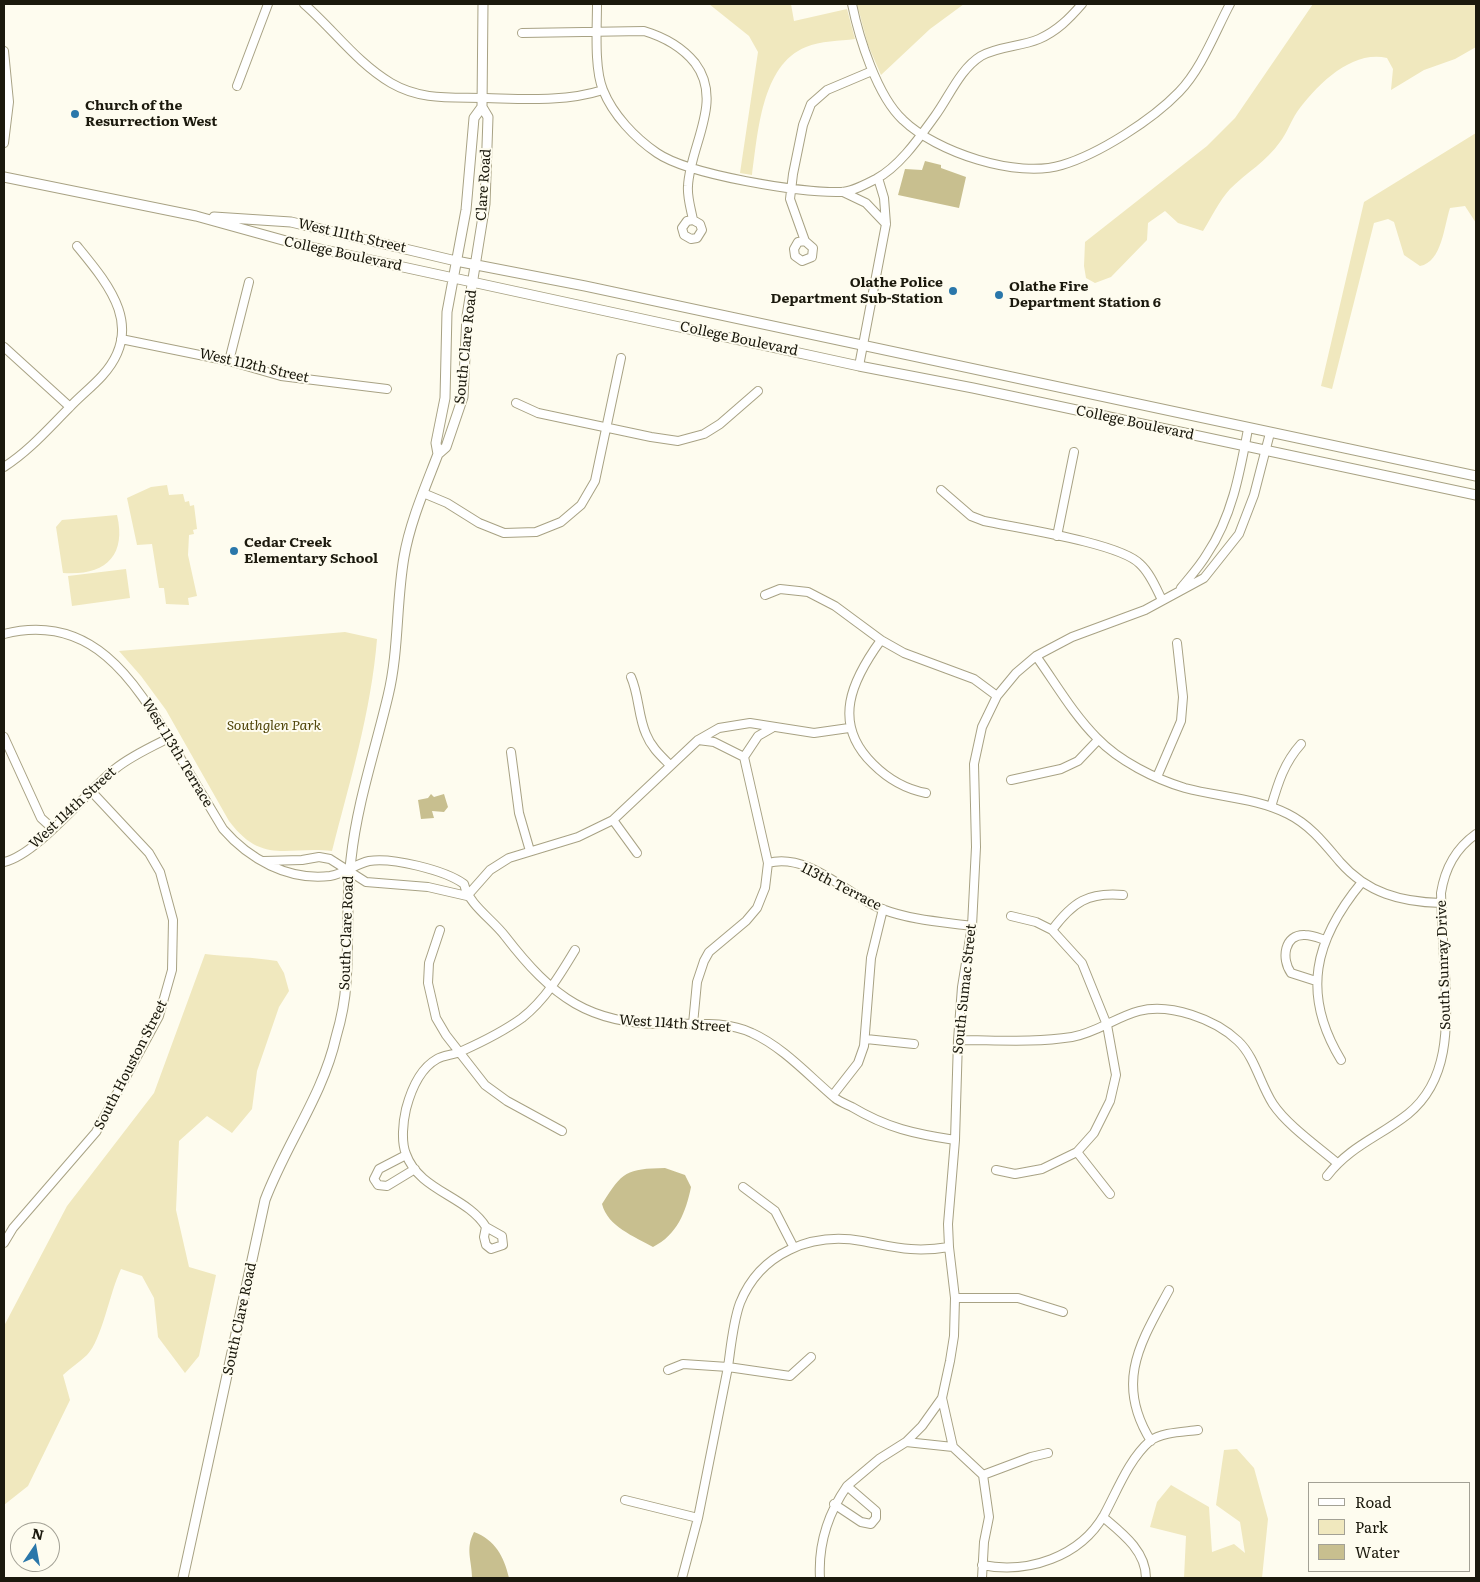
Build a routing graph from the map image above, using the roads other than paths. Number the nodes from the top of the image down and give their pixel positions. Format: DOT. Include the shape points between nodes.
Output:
graph roads {
  1 [pos="268,4"];
  2 [pos="304,4"];
  3 [pos="483,4"];
  4 [pos="597,4"];
  5 [pos="852,4"];
  6 [pos="1082,4"];
  7 [pos="1230,4"];
  8 [pos="598,32"];
  9 [pos="522,33"];
  10 [pos="4,51"];
  11 [pos="872,71"];
  12 [pos="237,86"];
  13 [pos="603,90"];
  14 [pos="482,103"];
  15 [pos="920,134"];
  16 [pos="4,143"];
  17 [pos="692,168"];
  18 [pos="4,176"];
  19 [pos="878,178"];
  20 [pos="790,189"];
  21 [pos="843,192"];
  22 [pos="196,216"];
  23 [pos="693,220"];
  24 [pos="886,224"];
  25 [pos="805,241"];
  26 [pos="77,246"];
  27 [pos="456,261"];
  28 [pos="476,265"];
  29 [pos="453,277"];
  30 [pos="473,281"];
  31 [pos="249,282"];
  32 [pos="121,339"];
  33 [pos="864,346"];
  34 [pos="4,347"];
  35 [pos="622,358"];
  36 [pos="229,361"];
  37 [pos="859,366"];
  38 [pos="387,388"];
  39 [pos="758,391"];
  40 [pos="516,404"];
  41 [pos="70,407"];
  42 [pos="607,428"];
  43 [pos="1248,429"];
  44 [pos="1270,433"];
  45 [pos="1245,446"];
  46 [pos="1266,451"];
  47 [pos="1074,452"];
  48 [pos="438,454"];
  49 [pos="4,467"];
  50 [pos="1476,476"];
  51 [pos="941,490"];
  52 [pos="423,493"];
  53 [pos="1476,495"];
  54 [pos="1057,536"];
  55 [pos="1180,590"];
  56 [pos="765,595"];
  57 [pos="1162,600"];
  58 [pos="4,634"];
  59 [pos="881,640"];
  60 [pos="1178,643"];
  61 [pos="1036,656"];
  62 [pos="631,677"];
  63 [pos="997,696"];
  64 [pos="772,728"];
  65 [pos="849,728"];
  66 [pos="4,736"];
  67 [pos="169,738"];
  68 [pos="698,740"];
  69 [pos="1098,740"];
  70 [pos="1301,744"];
  71 [pos="511,752"];
  72 [pos="744,757"];
  73 [pos="670,765"];
  74 [pos="1157,777"];
  75 [pos="1011,780"];
  76 [pos="91,791"];
  77 [pos="926,793"];
  78 [pos="1271,807"];
  79 [pos="613,820"];
  80 [pos="52,828"];
  81 [pos="1476,834"];
  82 [pos="530,851"];
  83 [pos="637,853"];
  84 [pos="263,861"];
  85 [pos="4,862"];
  86 [pos="768,863"];
  87 [pos="350,870"];
  88 [pos="1362,882"];
  89 [pos="1123,895"];
  90 [pos="466,896"];
  91 [pos="1442,903"];
  92 [pos="883,909"];
  93 [pos="1011,916"];
  94 [pos="972,926"];
  95 [pos="440,930"];
  96 [pos="1052,930"];
  97 [pos="1325,940"];
  98 [pos="574,950"];
  99 [pos="1316,981"];
  100 [pos="552,988"];
  101 [pos="692,1024"];
  102 [pos="1107,1025"];
  103 [pos="866,1038"];
  104 [pos="958,1040"];
  105 [pos="914,1044"];
  106 [pos="460,1052"];
  107 [pos="1341,1060"];
  108 [pos="833,1095"];
  109 [pos="562,1131"];
  110 [pos="955,1140"];
  111 [pos="1077,1152"];
  112 [pos="406,1155"];
  113 [pos="1337,1163"];
  114 [pos="415,1169"];
  115 [pos="996,1170"];
  116 [pos="1327,1176"];
  117 [pos="743,1188"];
  118 [pos="1110,1194"];
  119 [pos="486,1227"];
  120 [pos="4,1243"];
  121 [pos="793,1246"];
  122 [pos="948,1247"];
  123 [pos="1169,1290"];
  124 [pos="955,1298"];
  125 [pos="1063,1312"];
  126 [pos="811,1357"];
  127 [pos="728,1367"];
  128 [pos="668,1370"];
  129 [pos="942,1398"];
  130 [pos="1198,1430"];
  131 [pos="1151,1440"];
  132 [pos="906,1442"];
  133 [pos="953,1447"];
  134 [pos="1048,1453"];
  135 [pos="983,1475"];
  136 [pos="847,1486"];
  137 [pos="625,1500"];
  138 [pos="834,1504"];
  139 [pos="1103,1517"];
  140 [pos="698,1518"];
  141 [pos="982,1565"];
  142 [pos="184,1578"];
  143 [pos="682,1578"];
  144 [pos="820,1578"];
  145 [pos="982,1578"];
  146 [pos="1146,1578"];
  1 -- 12 [label="street"];
  2 -- 14 [label="street" via="366,64 399,87 435,98"];
  3 -- 14 [label="street, Clare Road"];
  4 -- 8 [label="street"];
  5 -- 11 [label="street"];
  6 -- 15 [label="street" via="1066,23 1038,40 1006,46 980,57 962,75"];
  7 -- 15 [label="street" via="1181,90 1157,112 1090,154 1060,166 1025,168 960,155"];
  8 -- 9 [label="street"];
  8 -- 13 [label="street"];
  8 -- 17 [label="street" via="644,31 664,37 689,55 703,73 708,93"];
  10 -- 16 [label="street" via="9,102"];
  11 -- 15 [label="street" via="902,119"];
  11 -- 20 [label="street" via="827,90 811,104 802,125"];
  13 -- 14 [label="street" via="539,100"];
  13 -- 17 [label="street" via="628,129 658,154"];
  14 -- 27 [label="street, Clare Road" via="474,118 466,210"];
  14 -- 28 [label="street, Clare Road" via="488,117 485,204"];
  15 -- 19 [label="street" via="896,164"];
  17 -- 20 [label="street"];
  17 -- 23 [label="street" via="688,194"];
  18 -- 22 [label="street, College Boulevard"];
  19 -- 21 [label="street"];
  19 -- 24 [label="street"];
  20 -- 21 [label="street"];
  20 -- 25 [label="street" via="794,213"];
  21 -- 24 [label="street" via="866,203"];
  22 -- 27 [label="street, West 111th Street" via="291,222"];
  22 -- 29 [label="street, College Boulevard" via="297,244"];
  24 -- 33 [label="street"];
  26 -- 32 [label="street" via="115,296 122,324"];
  27 -- 28 [label="street, West 111th Street"];
  27 -- 29 [label="street, South Clare Road"];
  28 -- 30 [label="street, South Clare Road"];
  28 -- 33 [label="street, College Boulevard"];
  29 -- 30 [label="street, College Boulevard"];
  29 -- 48 [label="street, South Clare Road" via="447,312 444,398 436,443"];
  30 -- 37 [label="street, College Boulevard"];
  30 -- 48 [label="street, South Clare Road" via="466,326 463,397 446,447"];
  31 -- 36 [label="street"];
  32 -- 36 [label="street, West 112th Street"];
  32 -- 41 [label="street" via="110,365"];
  33 -- 37 [label="street"];
  33 -- 43 [label="street, College Boulevard"];
  34 -- 41 [label="street"];
  35 -- 42 [label="street"];
  36 -- 38 [label="street, West 112th Street" via="281,376"];
  37 -- 45 [label="street, College Boulevard"];
  39 -- 42 [label="street" via="720,424 691,439 665,440"];
  40 -- 42 [label="street" via="538,413"];
  41 -- 49 [label="street" via="28,449"];
  42 -- 52 [label="street" via="595,481 581,505 549,527 516,534 490,529 447,503"];
  43 -- 44 [label="street, College Boulevard"];
  43 -- 45 [label="street, South Sumac Street"];
  44 -- 46 [label="street, South Sumac Street"];
  44 -- 50 [label="street, College Boulevard"];
  45 -- 46 [label="street, College Boulevard"];
  45 -- 55 [label="street, South Sumac Street" via="1232,501 1221,529 1208,554"];
  46 -- 53 [label="street, College Boulevard"];
  46 -- 55 [label="street, South Sumac Street" via="1239,534 1204,578"];
  47 -- 54 [label="street"];
  48 -- 52 [label="street, South Clare Road"];
  51 -- 54 [label="street" via="971,516"];
  52 -- 87 [label="street, South Clare Road" via="404,555 388,695 364,784"];
  54 -- 57 [label="street" via="1126,554 1140,564"];
  55 -- 57 [label="street, South Sumac Street"];
  56 -- 59 [label="street" via="780,589 808,592 835,606"];
  57 -- 61 [label="street, South Sumac Street" via="1145,610 1072,637"];
  58 -- 67 [label="street, West 113th Terrace" via="20,630 60,632 84,641 108,656 150,704"];
  59 -- 63 [label="street" via="924,662 974,679"];
  59 -- 65 [label="street" via="857,676 851,696"];
  60 -- 74 [label="street" via="1183,689 1181,721"];
  61 -- 63 [label="street, South Sumac Street"];
  61 -- 69 [label="street"];
  62 -- 73 [label="street" via="639,697 646,734 653,748"];
  63 -- 94 [label="street, South Sumac Street" via="982,727 974,764 976,847"];
  64 -- 65 [label="street" via="814,734"];
  64 -- 68 [label="street" via="750,723 734,724"];
  64 -- 72 [label="street" via="758,736"];
  65 -- 77 [label="street" via="862,751 884,775 910,790"];
  66 -- 80 [label="street" via="41,818"];
  67 -- 76 [label="street, West 114th Street" via="116,768"];
  67 -- 84 [label="street, West 113th Terrace" via="222,829 239,847"];
  68 -- 72 [label="street" via="714,742"];
  68 -- 73 [label="street"];
  69 -- 74 [label="street"];
  69 -- 75 [label="street" via="1078,761 1062,769"];
  70 -- 78 [label="street" via="1281,772"];
  71 -- 82 [label="street" via="519,813"];
  72 -- 86 [label="street"];
  73 -- 79 [label="street"];
  74 -- 78 [label="street" via="1184,787"];
  76 -- 80 [label="street, West 114th Street"];
  76 -- 120 [label="street, South Houston Street" via="149,853 160,872 173,920 172,970 159,1016 96,1132 13,1228"];
  78 -- 88 [label="street" via="1288,814 1318,835"];
  79 -- 82 [label="street" via="578,837"];
  79 -- 83 [label="street"];
  80 -- 85 [label="street, West 114th Street" via="22,856"];
  81 -- 91 [label="street, South Sunray Drive" via="1447,866"];
  82 -- 90 [label="street" via="496,865"];
  84 -- 87 [label="street" via="319,857"];
  84 -- 87 [label="street, West 113th Terrace" via="269,867 310,875 330,876"];
  86 -- 92 [label="street, 113th Terrace" via="789,862 808,868"];
  86 -- 101 [label="street" via="765,888 756,908 732,936 709,952 704,961 697,982"];
  87 -- 90 [label="street, West 114th Street" via="366,882 428,887"];
  87 -- 90 [label="street, West 114th Street" via="369,861 430,868 464,884"];
  87 -- 142 [label="street, South Clare Road" via="346,984 336,1039 317,1094 265,1200"];
  88 -- 91 [label="street" via="1408,901"];
  88 -- 97 [label="street" via="1341,910"];
  89 -- 96 [label="street" via="1088,896 1073,906"];
  90 -- 100 [label="street, West 114th Street" via="496,924 538,976"];
  91 -- 113 [label="street, South Sunray Drive" via="1447,1028 1439,1068 1423,1098 1408,1114 1355,1147"];
  92 -- 94 [label="street, 113th Terrace" via="916,918"];
  92 -- 103 [label="street" via="871,958"];
  93 -- 96 [label="street"];
  94 -- 104 [label="street, South Sumac Street"];
  95 -- 106 [label="street" via="429,963 428,983 436,1018"];
  96 -- 102 [label="street" via="1082,963"];
  97 -- 99 [label="street"];
  97 -- 99 [label="street" via="1304,934 1295,937 1285,949 1284,958 1291,973"];
  98 -- 100 [label="street"];
  99 -- 107 [label="street" via="1327,1037"];
  100 -- 101 [label="street, West 114th Street" via="570,1003 610,1018 655,1025"];
  100 -- 106 [label="street" via="515,1022"];
  101 -- 108 [label="street, West 114th Street" via="728,1026 763,1038"];
  102 -- 104 [label="street" via="1076,1036 1051,1040"];
  102 -- 111 [label="street" via="1116,1075 1110,1101 1094,1133"];
  102 -- 113 [label="street" via="1140,1011 1165,1009 1185,1012 1225,1032 1246,1050 1273,1104"];
  103 -- 105 [label="street"];
  103 -- 108 [label="street" via="858,1063"];
  104 -- 110 [label="street, South Sumac Street"];
  106 -- 109 [label="street" via="477,1077 493,1092"];
  106 -- 112 [label="street" via="438,1058 414,1085 404,1119"];
  108 -- 110 [label="street, West 114th Street" via="866,1116 898,1130"];
  110 -- 122 [label="street, South Sumac Street"];
  111 -- 115 [label="street" via="1042,1169 1016,1174"];
  111 -- 118 [label="street"];
  112 -- 114 [label="street"];
  112 -- 114 [label="street" via="379,1169 374,1179 378,1185 387,1186"];
  113 -- 116 [label="street, South Sunray Drive"];
  114 -- 119 [label="street" via="430,1184 472,1209"];
  117 -- 121 [label="street" via="775,1211"];
  121 -- 122 [label="street" via="817,1239 843,1239 909,1251"];
  121 -- 127 [label="street" via="760,1271 748,1288 740,1304"];
  122 -- 124 [label="street, South Sumac Street"];
  123 -- 131 [label="street" via="1146,1329 1137,1351 1133,1374 1138,1414"];
  124 -- 125 [label="street" via="1018,1298"];
  124 -- 129 [label="street, South Sumac Street" via="954,1336"];
  126 -- 127 [label="street" via="790,1376"];
  127 -- 128 [label="street" via="683,1364"];
  127 -- 140 [label="street"];
  129 -- 132 [label="street, South Sumac Street"];
  129 -- 133 [label="street"];
  130 -- 131 [label="street"];
  131 -- 139 [label="street" via="1130,1466"];
  132 -- 133 [label="street"];
  132 -- 136 [label="street, South Sumac Street" via="879,1459"];
  133 -- 135 [label="street"];
  134 -- 135 [label="street" via="1031,1456"];
  135 -- 141 [label="street" via="990,1517"];
  136 -- 138 [label="street, South Sumac Street"];
  136 -- 138 [label="street" via="876,1511 876,1518 870,1524 861,1522"];
  137 -- 140 [label="street"];
  138 -- 144 [label="street, South Sumac Street" via="819,1554"];
  139 -- 141 [label="street" via="1091,1533 1057,1558 1012,1567"];
  139 -- 146 [label="street" via="1123,1532 1136,1548"];
  140 -- 143 [label="street"];
  141 -- 145 [label="street"];
}
